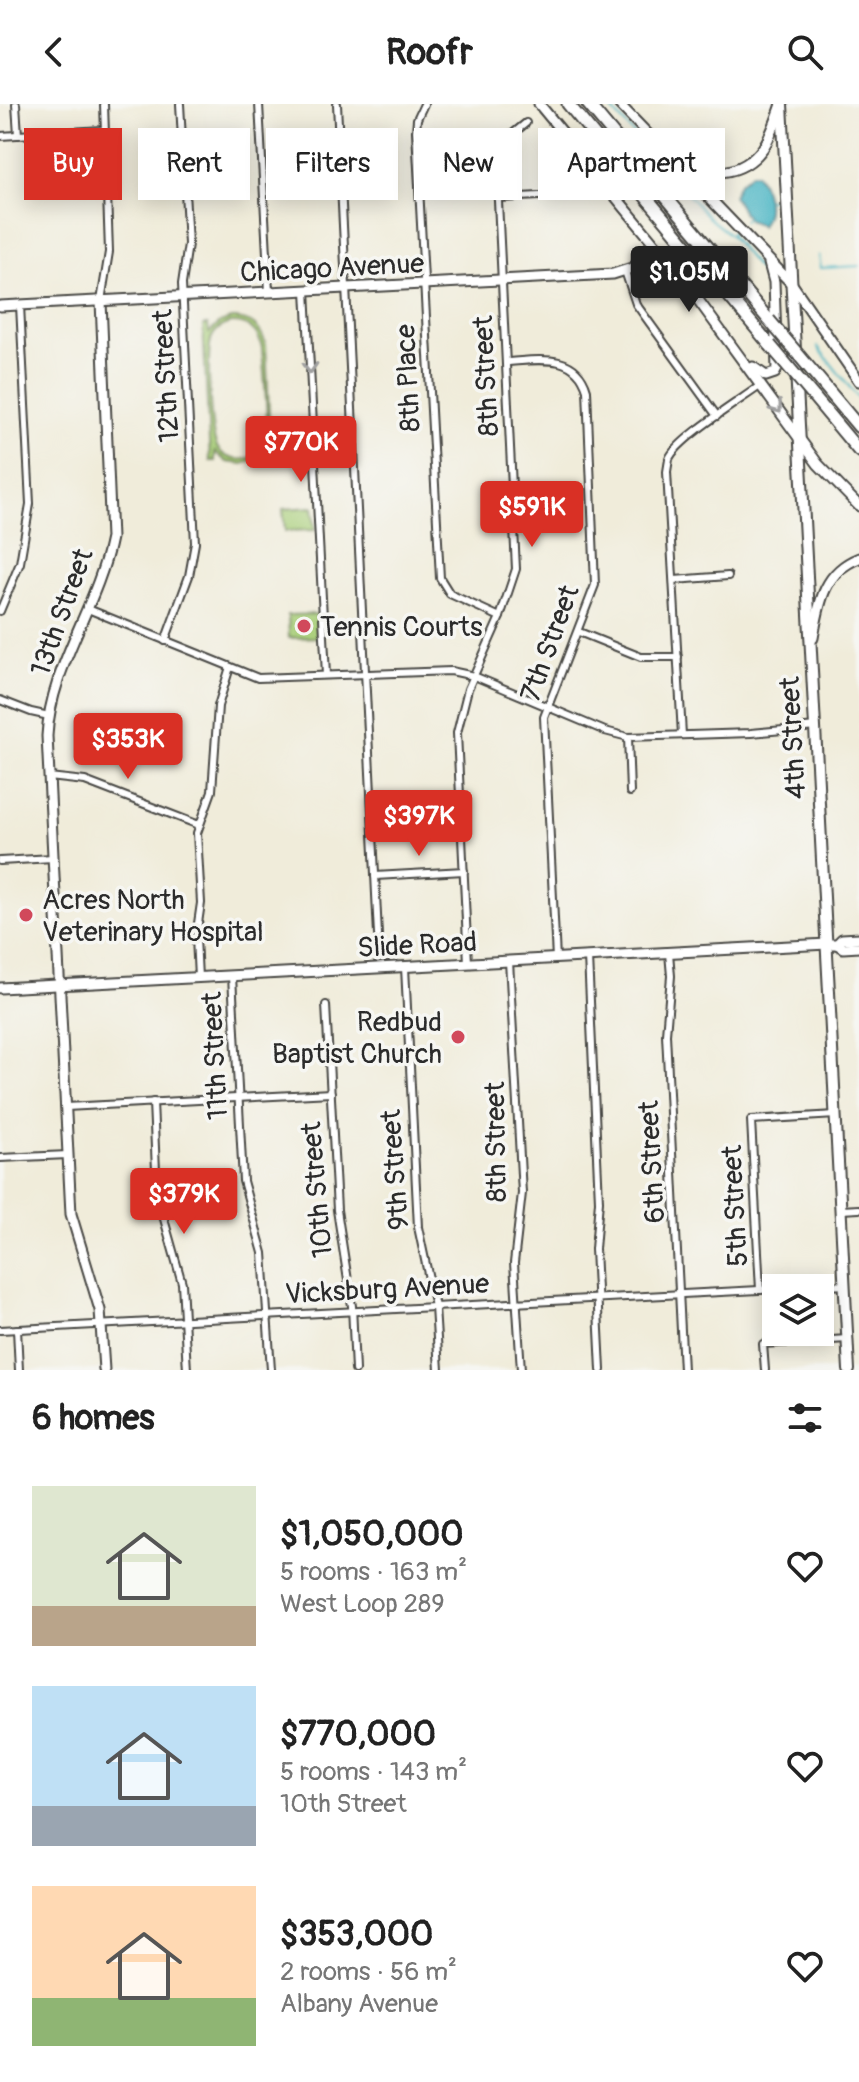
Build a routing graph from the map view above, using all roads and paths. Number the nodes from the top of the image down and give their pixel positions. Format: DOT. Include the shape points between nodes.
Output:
graph roads {
  1 [pos="16,104"];
  2 [pos="103,104"];
  3 [pos="180,104"];
  4 [pos="259,104"];
  5 [pos="337,104"];
  6 [pos="424,104"];
  7 [pos="539,104"];
  8 [pos="560,104"];
  9 [pos="568,104"];
  10 [pos="591,104"];
  11 [pos="619,104"];
  12 [pos="782,104"];
  13 [pos="526,123"];
  14 [pos="103,128"];
  15 [pos="520,128"];
  16 [pos="584,128"];
  17 [pos="588,128"];
  18 [pos="641,128"];
  19 [pos="18,135"];
  20 [pos="24,135"];
  21 [pos="0,136"];
  22 [pos="725,172"];
  23 [pos="106,200"];
  24 [pos="499,200"];
  25 [pos="648,200"];
  26 [pos="711,200"];
  27 [pos="659,248"];
  28 [pos="766,255"];
  29 [pos="625,271"];
  30 [pos="502,280"];
  31 [pos="425,284"];
  32 [pos="792,284"];
  33 [pos="346,288"];
  34 [pos="306,290"];
  35 [pos="269,292"];
  36 [pos="183,296"];
  37 [pos="101,301"];
  38 [pos="20,305"];
  39 [pos="0,306"];
  40 [pos="729,341"];
  41 [pos="507,362"];
  42 [pos="859,381"];
  43 [pos="761,385"];
  44 [pos="587,396"];
  45 [pos="597,396"];
  46 [pos="717,416"];
  47 [pos="859,427"];
  48 [pos="800,439"];
  49 [pos="859,451"];
  50 [pos="859,506"];
  51 [pos="859,558"];
  52 [pos="728,576"];
  53 [pos="674,580"];
  54 [pos="88,609"];
  55 [pos="0,611"];
  56 [pos="500,617"];
  57 [pos="579,632"];
  58 [pos="165,641"];
  59 [pos="811,646"];
  60 [pos="678,657"];
  61 [pos="230,667"];
  62 [pos="367,673"];
  63 [pos="326,675"];
  64 [pos="474,676"];
  65 [pos="0,700"];
  66 [pos="546,707"];
  67 [pos="49,716"];
  68 [pos="816,727"];
  69 [pos="682,735"];
  70 [pos="628,737"];
  71 [pos="49,777"];
  72 [pos="630,792"];
  73 [pos="199,825"];
  74 [pos="53,858"];
  75 [pos="0,861"];
  76 [pos="464,871"];
  77 [pos="375,876"];
  78 [pos="378,935"];
  79 [pos="859,938"];
  80 [pos="832,944"];
  81 [pos="859,947"];
  82 [pos="669,953"];
  83 [pos="588,957"];
  84 [pos="556,959"];
  85 [pos="509,961"];
  86 [pos="468,963"];
  87 [pos="405,967"];
  88 [pos="232,976"];
  89 [pos="198,978"];
  90 [pos="59,985"];
  91 [pos="0,988"];
  92 [pos="326,1005"];
  93 [pos="331,1093"];
  94 [pos="239,1098"];
  95 [pos="153,1102"];
  96 [pos="66,1107"];
  97 [pos="836,1115"];
  98 [pos="68,1155"];
  99 [pos="0,1158"];
  100 [pos="859,1209"];
  101 [pos="841,1210"];
  102 [pos="845,1285"];
  103 [pos="834,1286"];
  104 [pos="760,1290"];
  105 [pos="679,1295"];
  106 [pos="598,1299"];
  107 [pos="517,1303"];
  108 [pos="435,1307"];
  109 [pos="352,1312"];
  110 [pos="268,1316"];
  111 [pos="185,1320"];
  112 [pos="101,1325"];
  113 [pos="17,1329"];
  114 [pos="0,1330"];
  115 [pos="848,1339"];
  116 [pos="19,1370"];
  117 [pos="104,1370"];
  118 [pos="187,1370"];
  119 [pos="271,1370"];
  120 [pos="355,1370"];
  121 [pos="439,1370"];
  122 [pos="521,1370"];
  123 [pos="601,1370"];
  124 [pos="683,1370"];
  125 [pos="765,1370"];
  126 [pos="849,1370"];
  1 -- 19 [label="street"];
  2 -- 14 [label="street, 13th Street"];
  3 -- 36 [label="street, 12th Street" via="188,244"];
  4 -- 35 [label="street"];
  5 -- 33 [label="street"];
  6 -- 31 [label="street, 8th Place" via="416,131"];
  7 -- 27 [label="main road"];
  8 -- 16 [label="highway"];
  9 -- 17 [label="highway"];
  10 -- 47 [label="highway, bridge"];
  11 -- 18 [label="main road"];
  12 -- 22 [label="main road" via="761,150"];
  12 -- 32 [label="main road, 4th Street"];
  13 -- 15 [label="street, 8th Street"];
  19 -- 20 [label="street"];
  19 -- 21 [label="street"];
  23 -- 37 [label="street, 13th Street" via="109,252"];
  24 -- 30 [label="street, 8th Street"];
  25 -- 49 [label="highway, bridge"];
  26 -- 28 [label="main road"];
  27 -- 29 [label="main road, Chicago Avenue"];
  27 -- 40 [label="main road"];
  28 -- 32 [label="main road"];
  28 -- 40 [label="main road" via="774,282 775,373 758,372"];
  29 -- 30 [label="main road, Chicago Avenue"];
  29 -- 46 [label="street" via="636,304 671,345"];
  30 -- 31 [label="main road, Chicago Avenue"];
  30 -- 41 [label="street, 8th Street"];
  31 -- 33 [label="main road, Chicago Avenue"];
  31 -- 56 [label="street, 8th Place" via="440,578 450,594"];
  32 -- 42 [label="main road"];
  32 -- 48 [label="main road, 4th Street"];
  33 -- 34 [label="main road, Chicago Avenue"];
  33 -- 62 [label="street"];
  34 -- 35 [label="main road, Chicago Avenue"];
  34 -- 63 [label="street, one-way"];
  35 -- 36 [label="main road, Chicago Avenue"];
  36 -- 37 [label="main road, Chicago Avenue"];
  36 -- 58 [label="street, 12th Street" via="195,543"];
  37 -- 38 [label="main road, Chicago Avenue"];
  37 -- 54 [label="main road, 13th Street" via="112,520 108,554"];
  38 -- 39 [label="main road, Chicago Avenue"];
  38 -- 55 [label="street" via="30,504 20,563"];
  40 -- 43 [label="main road"];
  41 -- 44 [label="street, 7th Street" via="563,361 580,375"];
  41 -- 56 [label="street, 8th Street" via="517,551 514,583"];
  43 -- 46 [label="street"];
  43 -- 48 [label="main road, one-way"];
  44 -- 45 [label="street"];
  44 -- 57 [label="street, 7th Street" via="596,573"];
  46 -- 53 [label="street" via="669,460"];
  48 -- 50 [label="main road"];
  48 -- 59 [label="main road, 4th Street"];
  51 -- 59 [label="main road" via="826,584"];
  52 -- 53 [label="street"];
  53 -- 60 [label="street"];
  54 -- 58 [label="street"];
  54 -- 67 [label="main road, 13th Street"];
  56 -- 64 [label="street, 8th Street"];
  57 -- 60 [label="street" via="630,654"];
  57 -- 66 [label="street, 7th Street"];
  58 -- 61 [label="street"];
  59 -- 68 [label="main road, 4th Street"];
  60 -- 69 [label="street"];
  61 -- 63 [label="street" via="258,678"];
  61 -- 73 [label="street, 11th Street" via="218,706 212,791"];
  62 -- 63 [label="street"];
  62 -- 64 [label="street" via="433,670"];
  62 -- 77 [label="street"];
  64 -- 66 [label="street"];
  64 -- 76 [label="street, 8th Street" via="457,733"];
  65 -- 67 [label="street"];
  66 -- 70 [label="street"];
  66 -- 84 [label="street, 7th Street"];
  67 -- 71 [label="main road, 13th Street"];
  68 -- 69 [label="street"];
  68 -- 80 [label="main road, 4th Street"];
  69 -- 70 [label="street"];
  70 -- 72 [label="street"];
  71 -- 73 [label="street" via="85,781"];
  71 -- 74 [label="main road, 13th Street"];
  73 -- 89 [label="street, 11th Street"];
  74 -- 75 [label="street"];
  74 -- 90 [label="main road, 13th Street"];
  76 -- 77 [label="street"];
  76 -- 86 [label="street, 8th Street"];
  77 -- 78 [label="street"];
  79 -- 80 [label="main road, Slide Road"];
  80 -- 81 [label="main road, Slide Road"];
  80 -- 82 [label="main road, Slide Road"];
  80 -- 97 [label="main road, 4th Street"];
  82 -- 83 [label="main road, Slide Road"];
  82 -- 105 [label="street, 6th Street" via="666,1034"];
  83 -- 84 [label="main road, Slide Road"];
  83 -- 106 [label="street"];
  84 -- 85 [label="main road, Slide Road"];
  85 -- 86 [label="main road, Slide Road"];
  85 -- 107 [label="street, 8th Street" via="522,1193 515,1246"];
  86 -- 87 [label="main road, Slide Road"];
  87 -- 88 [label="main road, Slide Road"];
  87 -- 108 [label="street, 9th Street" via="418,1227"];
  88 -- 89 [label="main road, Slide Road"];
  88 -- 94 [label="street, 11th Street"];
  89 -- 90 [label="main road, Slide Road"];
  90 -- 91 [label="main road, Slide Road"];
  90 -- 96 [label="main road, 13th Street"];
  92 -- 93 [label="street, 10th Street"];
  93 -- 94 [label="street"];
  93 -- 109 [label="street, 10th Street" via="338,1221"];
  94 -- 95 [label="street"];
  94 -- 110 [label="street, 11th Street" via="243,1181 263,1253"];
  95 -- 96 [label="street"];
  95 -- 111 [label="street" via="159,1206 182,1283"];
  96 -- 98 [label="main road, 13th Street"];
  97 -- 101 [label="main road, 4th Street"];
  97 -- 104 [label="street, 5th Street" via="751,1120"];
  98 -- 99 [label="street"];
  98 -- 112 [label="main road, 13th Street" via="71,1214"];
  100 -- 101 [label="street"];
  101 -- 102 [label="main road, 4th Street"];
  102 -- 103 [label="street"];
  102 -- 115 [label="main road, 4th Street"];
  104 -- 105 [label="street, Vicksburg Avenue"];
  105 -- 106 [label="street, Vicksburg Avenue"];
  105 -- 124 [label="street, 6th Street"];
  106 -- 107 [label="street, Vicksburg Avenue"];
  106 -- 123 [label="street"];
  107 -- 108 [label="street, Vicksburg Avenue"];
  107 -- 122 [label="street, 8th Street"];
  108 -- 109 [label="street, Vicksburg Avenue"];
  108 -- 121 [label="street, 9th Street"];
  109 -- 110 [label="street, Vicksburg Avenue"];
  109 -- 120 [label="street, 10th Street"];
  110 -- 111 [label="street, Vicksburg Avenue"];
  110 -- 119 [label="street, 11th Street"];
  111 -- 112 [label="street, Vicksburg Avenue"];
  111 -- 118 [label="street"];
  112 -- 113 [label="street, Vicksburg Avenue"];
  112 -- 117 [label="main road, 13th Street"];
  113 -- 114 [label="street, Vicksburg Avenue"];
  113 -- 116 [label="street"];
  115 -- 125 [label="street" via="763,1344"];
  115 -- 126 [label="main road, 4th Street"];
}
